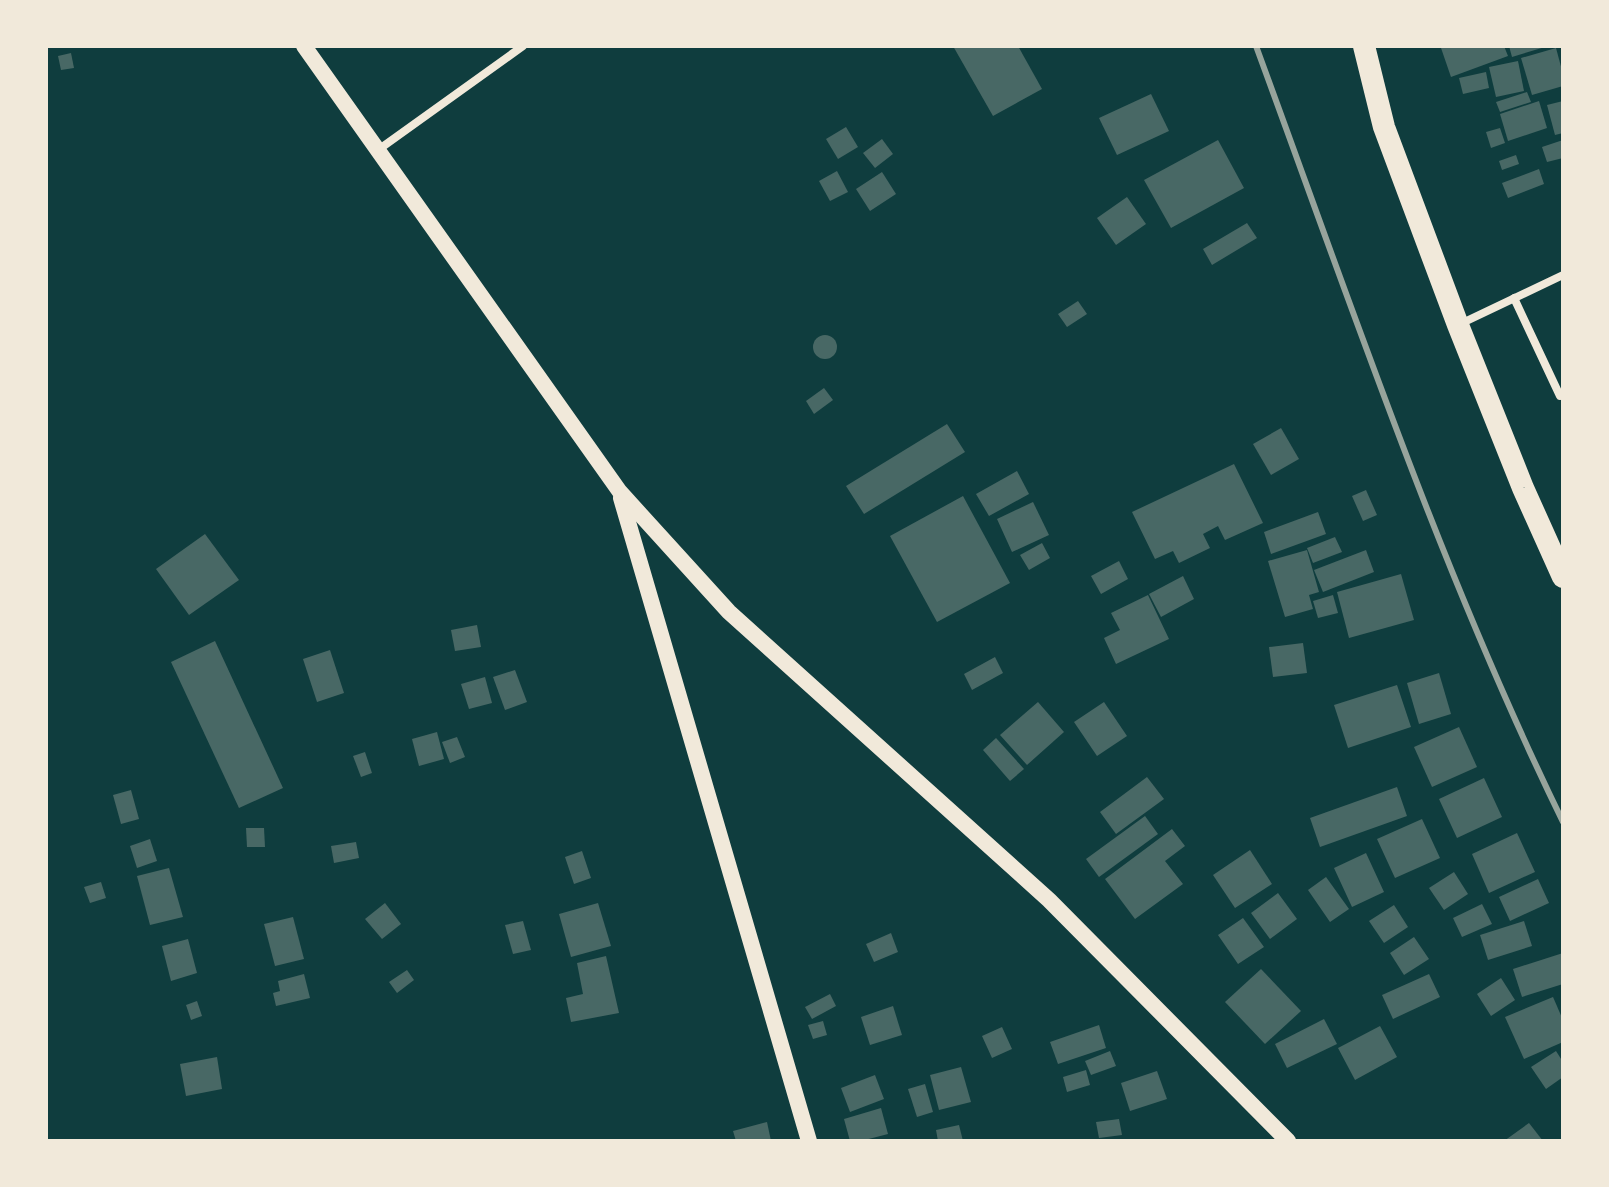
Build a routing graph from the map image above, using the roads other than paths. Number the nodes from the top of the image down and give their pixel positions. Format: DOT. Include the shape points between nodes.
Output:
graph roads {
  1 [pos="304,46"];
  2 [pos="523,46"];
  3 [pos="1364,46"];
  4 [pos="378,151"];
  5 [pos="1563,275"];
  6 [pos="1514,298"];
  7 [pos="1458,325"];
  8 [pos="1563,395"];
  9 [pos="620,492"];
  10 [pos="1563,577"];
  11 [pos="809,1141"];
  12 [pos="1288,1141"];
  1 -- 4 [label="main road"];
  2 -- 4 [label="street"];
  3 -- 7 [label="highway" via="1384,127"];
  4 -- 9 [label="main road"];
  5 -- 6 [label="street"];
  6 -- 7 [label="street"];
  6 -- 8 [label="street"];
  7 -- 10 [label="highway"];
  9 -- 11 [label="main road"];
  9 -- 12 [label="main road" via="729,612 1049,900"];
}
